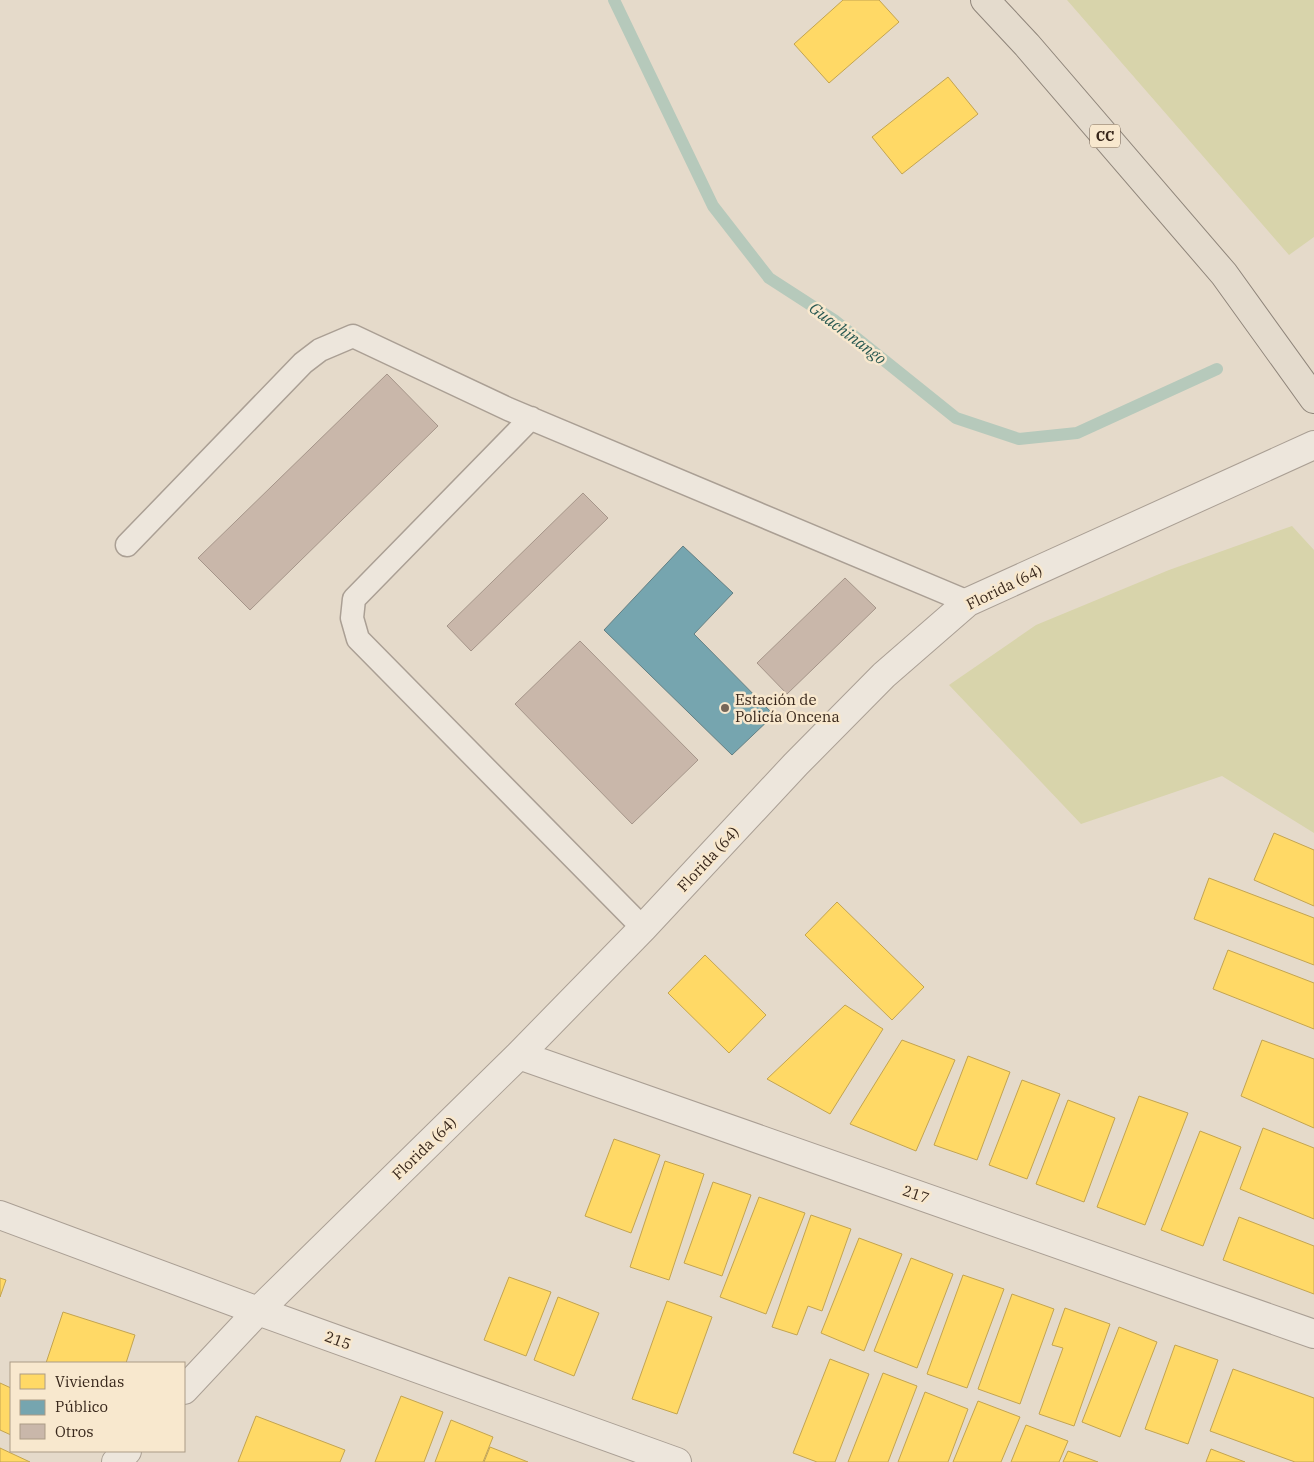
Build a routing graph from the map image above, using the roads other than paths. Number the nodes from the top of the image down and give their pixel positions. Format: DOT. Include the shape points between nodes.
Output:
graph roads {
  1 [pos="984,0"];
  2 [pos="1312,396"];
  3 [pos="531,418"];
  4 [pos="1314,445"];
  5 [pos="127,545"];
  6 [pos="968,602"];
  7 [pos="643,928"];
  8 [pos="519,1055"];
  9 [pos="0,1215"];
  10 [pos="258,1311"];
  11 [pos="1314,1334"];
  12 [pos="185,1389"];
  13 [pos="126,1452"];
  14 [pos="116,1462"];
  15 [pos="677,1462"];
  1 -- 2 [label="main road, CC" via="1027,45 1224,274"];
  3 -- 5 [label="lane" via="353,336 320,350 303,363"];
  3 -- 6 [label="lane"];
  3 -- 7 [label="lane" via="354,599 352,618 358,639"];
  4 -- 6 [label="street, Florida (64)"];
  6 -- 7 [label="street, Florida (64)" via="884,675 809,750"];
  7 -- 8 [label="street, Florida (64)"];
  8 -- 10 [label="street, Florida (64)"];
  8 -- 11 [label="street, 217"];
  9 -- 10 [label="street, 215"];
  10 -- 12 [label="street, Florida (64)"];
  10 -- 15 [label="street, 215"];
  13 -- 14 [label="street"];
}
